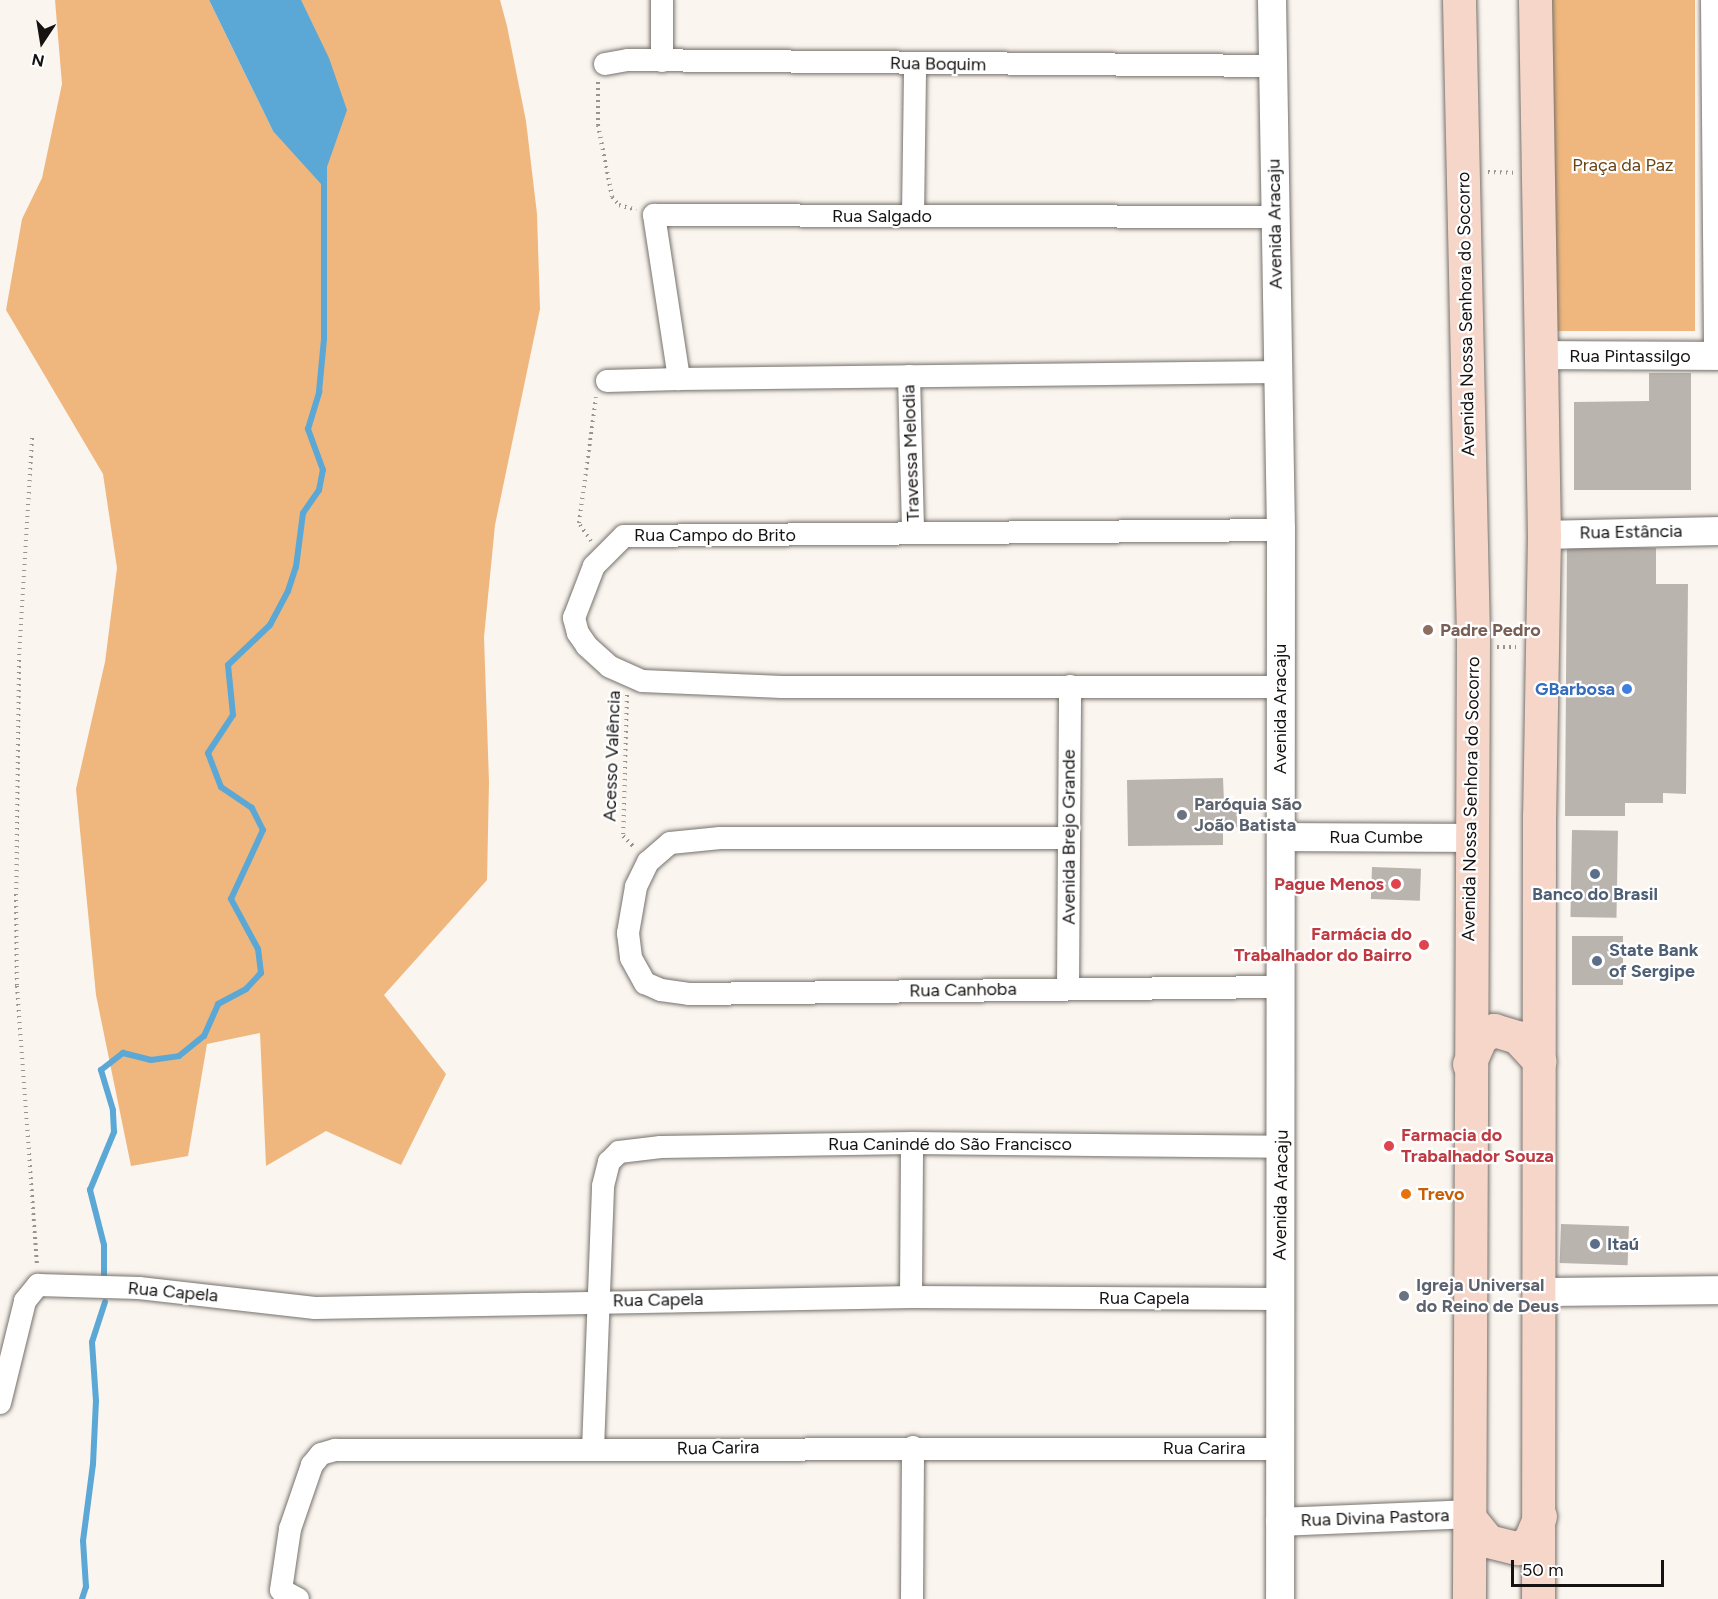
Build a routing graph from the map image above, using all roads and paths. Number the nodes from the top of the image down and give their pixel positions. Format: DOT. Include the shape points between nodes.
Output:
graph roads {
  1 [pos="662,0"];
  2 [pos="1272,0"];
  3 [pos="1459,0"];
  4 [pos="1535,0"];
  5 [pos="1714,0"];
  6 [pos="662,61"];
  7 [pos="605,64"];
  8 [pos="915,64"];
  9 [pos="1272,66"];
  10 [pos="1718,135"];
  11 [pos="1463,172"];
  12 [pos="1538,174"];
  13 [pos="654,215"];
  14 [pos="913,216"];
  15 [pos="1275,217"];
  16 [pos="1717,288"];
  17 [pos="1541,355"];
  18 [pos="1718,355"];
  19 [pos="1278,372"];
  20 [pos="909,375"];
  21 [pos="680,379"];
  22 [pos="607,381"];
  23 [pos="32,438"];
  24 [pos="1281,530"];
  25 [pos="913,531"];
  26 [pos="1718,531"];
  27 [pos="1544,535"];
  28 [pos="601,557"];
  29 [pos="1541,646"];
  30 [pos="1473,648"];
  31 [pos="627,676"];
  32 [pos="1070,686"];
  33 [pos="1280,687"];
  34 [pos="1281,837"];
  35 [pos="1068,838"];
  36 [pos="1470,838"];
  37 [pos="648,862"];
  38 [pos="1282,987"];
  39 [pos="1068,988"];
  40 [pos="1539,1061"];
  41 [pos="1469,1065"];
  42 [pos="912,1143"];
  43 [pos="1281,1147"];
  44 [pos="38,1285"];
  45 [pos="1718,1290"];
  46 [pos="1540,1292"];
  47 [pos="911,1297"];
  48 [pos="1280,1299"];
  49 [pos="598,1301"];
  50 [pos="0,1403"];
  51 [pos="913,1447"];
  52 [pos="593,1449"];
  53 [pos="1278,1449"];
  54 [pos="1540,1516"];
  55 [pos="1471,1517"];
  56 [pos="1280,1522"];
  57 [pos="298,1599"];
  58 [pos="912,1599"];
  59 [pos="1280,1599"];
  60 [pos="1469,1599"];
  61 [pos="1538,1599"];
  1 -- 6 [label="street"];
  2 -- 9 [label="street, Avenida Aracaju"];
  3 -- 11 [label="main road, Avenida Nossa Senhora do Socorro"];
  4 -- 12 [label="main road"];
  5 -- 10 [label="street"];
  6 -- 7 [label="street, Rua Boquim" via="621,60"];
  6 -- 8 [label="street, Rua Boquim"];
  7 -- 13 [label="path" via="597,83 597,104 612,197 622,207"];
  8 -- 9 [label="street, Rua Boquim"];
  8 -- 14 [label="street"];
  9 -- 15 [label="street, Avenida Aracaju"];
  10 -- 16 [label="street"];
  11 -- 12 [label="path"];
  11 -- 30 [label="main road, Avenida Nossa Senhora do Socorro"];
  12 -- 17 [label="main road"];
  13 -- 14 [label="street, Rua Salgado"];
  13 -- 21 [label="street"];
  14 -- 15 [label="street, Rua Salgado"];
  15 -- 19 [label="street, Avenida Aracaju"];
  16 -- 18 [label="street"];
  17 -- 18 [label="street, Rua Pintassilgo"];
  17 -- 27 [label="main road"];
  19 -- 20 [label="street"];
  19 -- 24 [label="street, Avenida Aracaju"];
  20 -- 21 [label="street"];
  20 -- 25 [label="street, Travessa Melodia"];
  21 -- 22 [label="street"];
  22 -- 28 [label="path" via="596,396 579,523"];
  23 -- 44 [label="path" via="19,660 15,894"];
  24 -- 25 [label="street, Rua Campo do Brito"];
  24 -- 33 [label="street, Avenida Aracaju"];
  25 -- 28 [label="street, Rua Campo do Brito" via="817,535 648,533 624,536"];
  26 -- 27 [label="street, Rua Estância"];
  27 -- 29 [label="main road"];
  28 -- 31 [label="street, Rua Campo do Brito" via="584,584 575,625 587,646"];
  29 -- 30 [label="path"];
  29 -- 40 [label="main road"];
  30 -- 36 [label="main road, Avenida Nossa Senhora do Socorro"];
  31 -- 32 [label="street, Rua Campo do Brito" via="656,682 782,687"];
  31 -- 37 [label="path, Acesso Valência" via="623,836"];
  32 -- 33 [label="street, Rua Campo do Brito"];
  32 -- 35 [label="street, Avenida Brejo Grande"];
  33 -- 34 [label="street, Avenida Aracaju"];
  34 -- 36 [label="street, Rua Cumbe"];
  34 -- 38 [label="street, Avenida Aracaju"];
  35 -- 37 [label="street" via="720,838 670,843"];
  35 -- 39 [label="street, Avenida Brejo Grande"];
  36 -- 41 [label="main road, Avenida Nossa Senhora do Socorro"];
  37 -- 39 [label="street, Rua Canhoba" via="636,887 628,933 631,958 645,983 671,992 720,995"];
  38 -- 39 [label="street, Rua Canhoba"];
  38 -- 43 [label="street, Avenida Aracaju"];
  40 -- 41 [label="main road" via="1512,1033 1494,1029 1481,1037"];
  40 -- 46 [label="main road"];
  41 -- 55 [label="main road, Avenida Nossa Senhora do Socorro"];
  42 -- 43 [label="street, Rua Canindé do São Francisco"];
  42 -- 47 [label="street"];
  42 -- 49 [label="street, Rua Canindé do São Francisco" via="672,1146 619,1152 609,1162 603,1185"];
  43 -- 48 [label="street, Avenida Aracaju"];
  44 -- 49 [label="street, Rua Capela" via="139,1288 315,1308"];
  44 -- 50 [label="street" via="25,1301"];
  45 -- 46 [label="street"];
  46 -- 54 [label="main road"];
  47 -- 48 [label="street, Rua Capela"];
  47 -- 49 [label="street, Rua Capela"];
  48 -- 53 [label="street, Avenida Aracaju"];
  49 -- 52 [label="street"];
  51 -- 52 [label="street, Rua Carira"];
  51 -- 53 [label="street, Rua Carira"];
  51 -- 58 [label="street"];
  52 -- 57 [label="street, Rua Carira" via="365,1449 321,1454 306,1479 282,1571 281,1590"];
  53 -- 56 [label="street, Avenida Aracaju"];
  54 -- 55 [label="main road" via="1529,1542 1517,1548 1488,1541"];
  54 -- 61 [label="main road"];
  55 -- 56 [label="street, Rua Divina Pastora"];
  55 -- 60 [label="main road, Avenida Nossa Senhora do Socorro"];
  56 -- 59 [label="street, Avenida Aracaju"];
}
